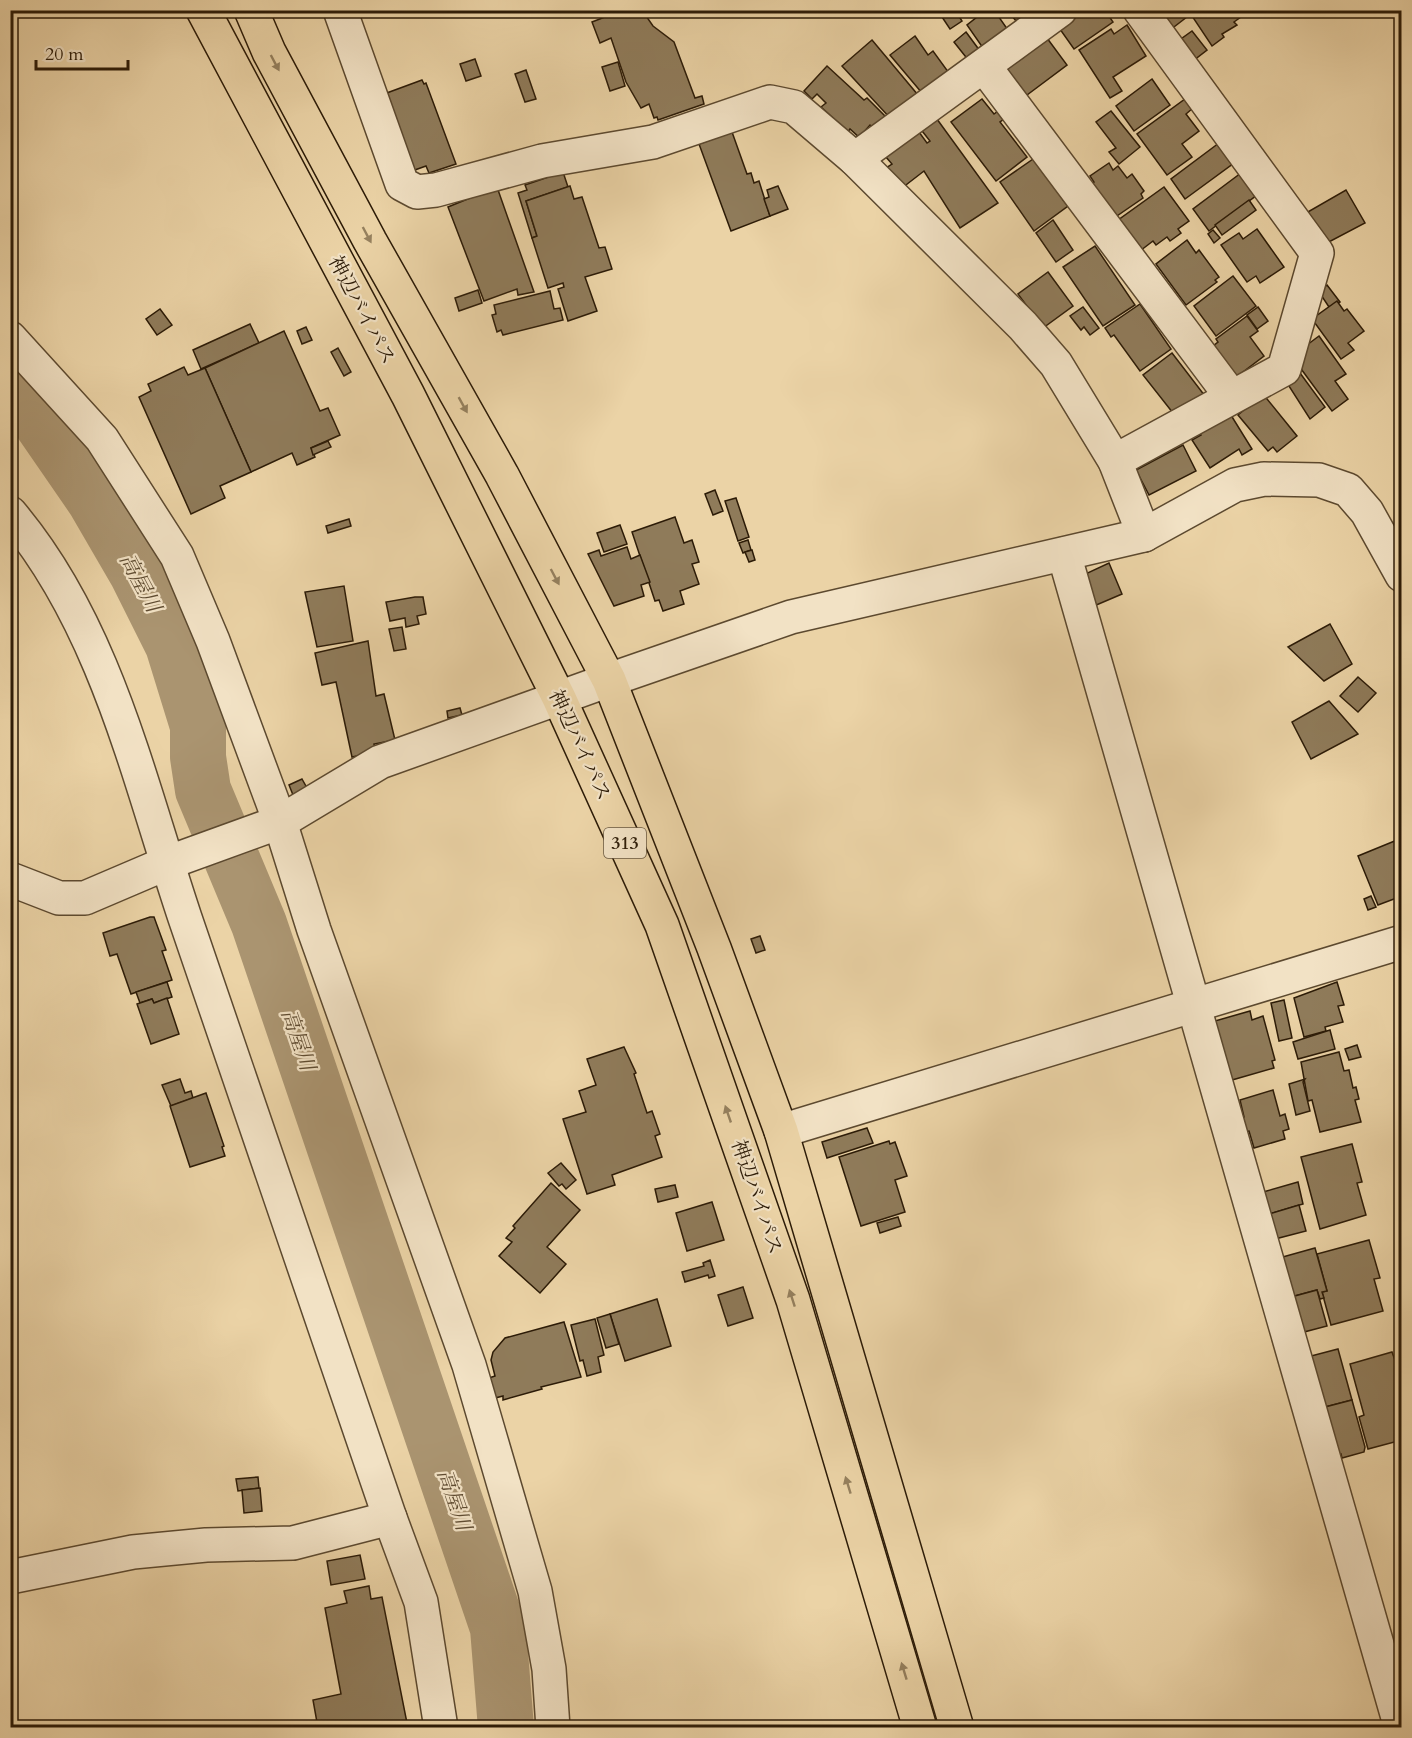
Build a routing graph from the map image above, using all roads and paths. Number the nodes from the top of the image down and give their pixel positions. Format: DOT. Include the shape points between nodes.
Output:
graph roads {
  1 [pos="203,10"];
  2 [pos="251,10"];
  3 [pos="340,10"];
  4 [pos="1060,10"];
  5 [pos="1140,10"];
  6 [pos="984,66"];
  7 [pos="855,159"];
  8 [pos="10,338"];
  9 [pos="1231,396"];
  10 [pos="1115,461"];
  11 [pos="10,513"];
  12 [pos="1144,535"];
  13 [pos="1064,554"];
  14 [pos="1401,575"];
  15 [pos="609,680"];
  16 [pos="559,698"];
  17 [pos="272,824"];
  18 [pos="170,862"];
  19 [pos="10,879"];
  20 [pos="1401,942"];
  21 [pos="1195,1005"];
  22 [pos="781,1131"];
  23 [pos="390,1518"];
  24 [pos="10,1577"];
  25 [pos="441,1728"];
  26 [pos="553,1728"];
  27 [pos="920,1728"];
  28 [pos="957,1728"];
  29 [pos="1401,1728"];
  1 -- 16 [label="highway, 神辺バイパス / 313" via="408,395"];
  2 -- 15 [label="highway, 神辺バイパス / 313, one-way" via="269,52 502,475"];
  3 -- 7 [label="street" via="402,184 417,192 542,161 652,142 770,102 794,107"];
  4 -- 6 [label="street"];
  5 -- 9 [label="street" via="1317,253 1284,369"];
  6 -- 7 [label="street"];
  6 -- 9 [label="street"];
  7 -- 10 [label="street" via="1023,326 1056,364"];
  8 -- 17 [label="street" via="102,439 177,556 213,641"];
  9 -- 10 [label="street"];
  10 -- 12 [label="street"];
  11 -- 18 [label="street" via="29,535 74,608 119,713"];
  12 -- 13 [label="street"];
  12 -- 14 [label="street" via="1234,485 1264,479 1319,480 1348,490 1367,512"];
  13 -- 15 [label="street" via="791,617"];
  13 -- 21 [label="street"];
  15 -- 16 [label="street"];
  15 -- 22 [label="highway, 神辺バイパス / 313"];
  16 -- 17 [label="street" via="380,762"];
  27 -- 16 [label="highway, 神辺バイパス / 313, one-way" via="793,1300 662,925"];
  17 -- 18 [label="street"];
  17 -- 26 [label="street" via="314,930 469,1365 535,1591 549,1669"];
  18 -- 19 [label="street" via="85,898 59,898"];
  18 -- 23 [label="street"];
  20 -- 21 [label="street"];
  21 -- 22 [label="street"];
  21 -- 29 [label="street"];
  22 -- 28 [label="highway, 神辺バイパス / 313"];
  23 -- 24 [label="street" via="292,1543 132,1552"];
  23 -- 25 [label="street" via="421,1602"];
}
